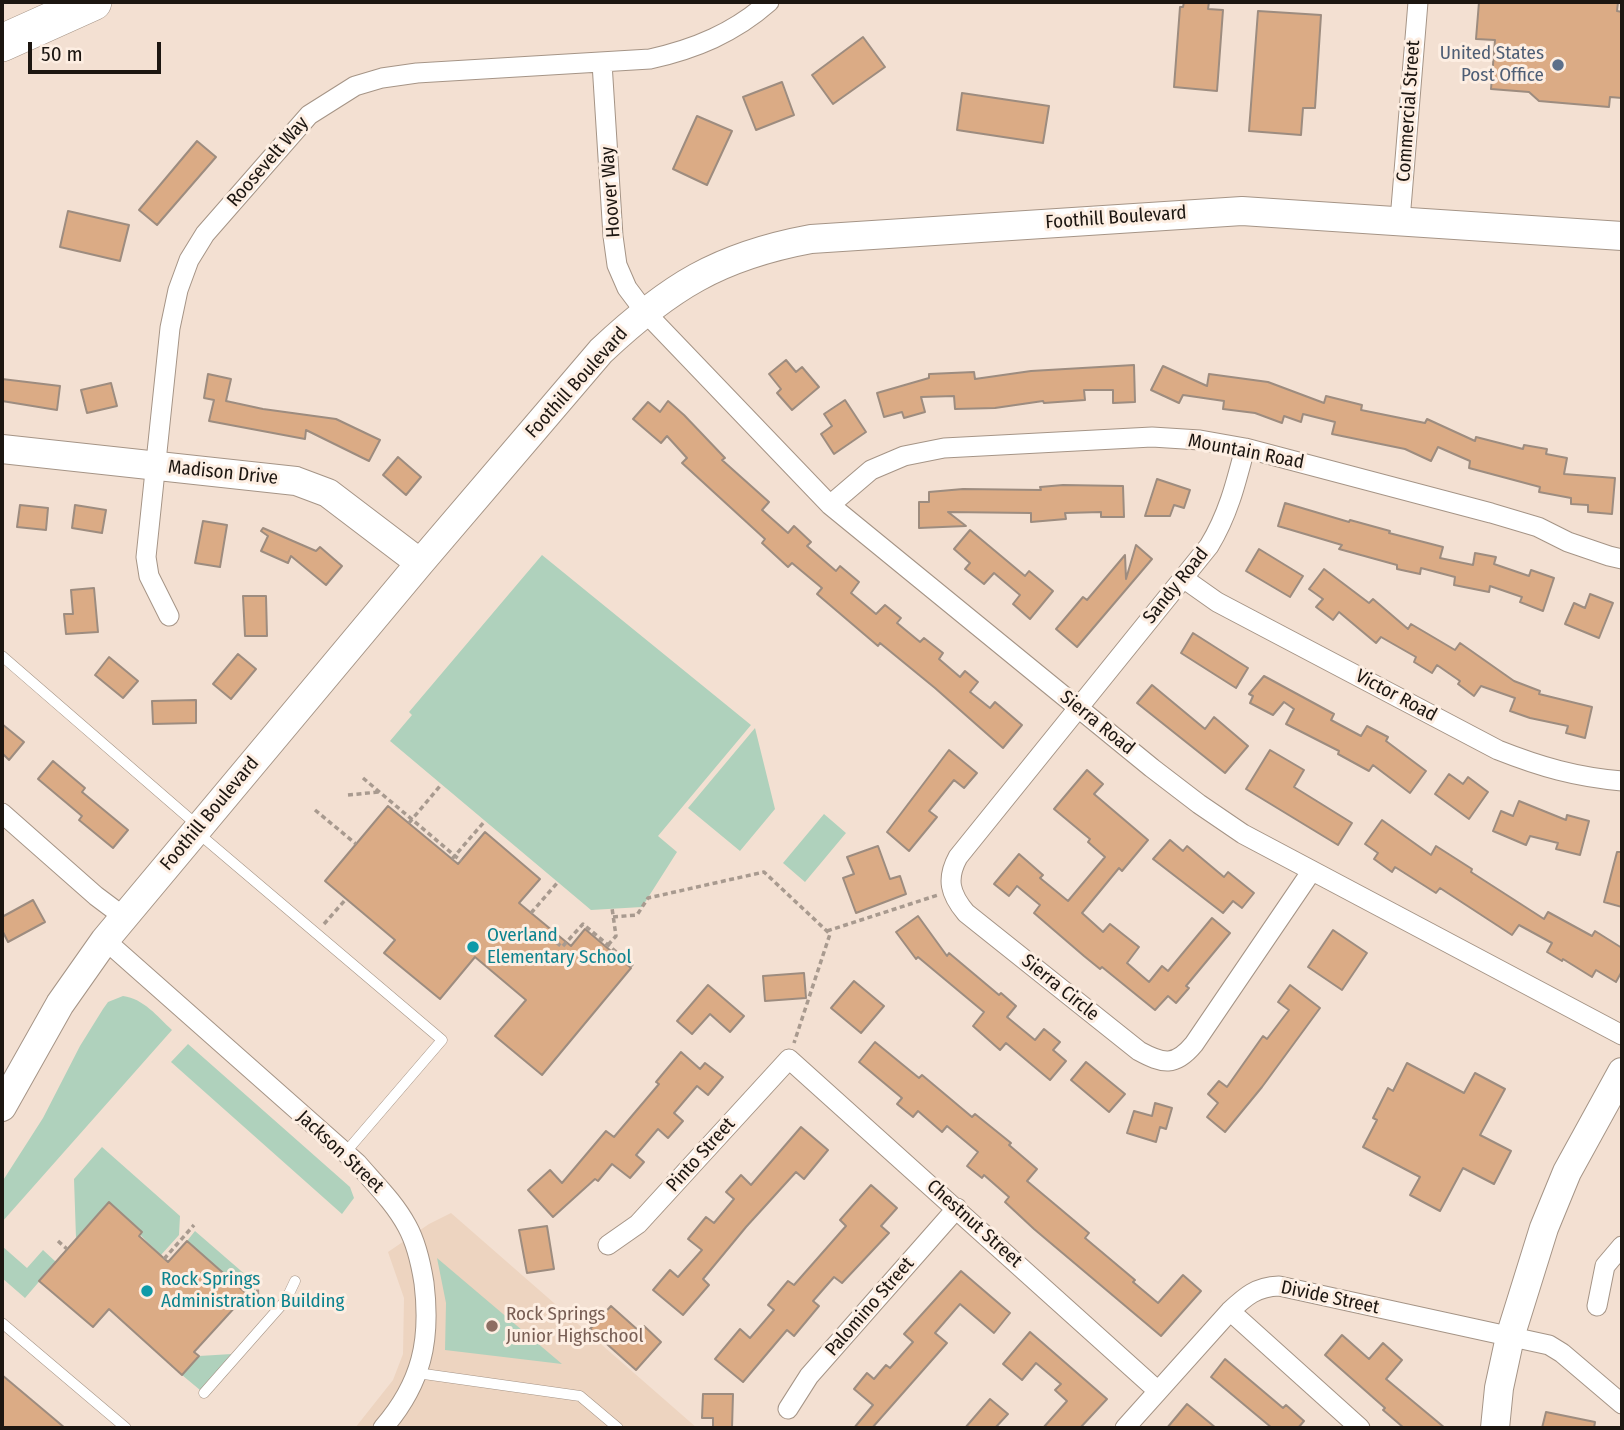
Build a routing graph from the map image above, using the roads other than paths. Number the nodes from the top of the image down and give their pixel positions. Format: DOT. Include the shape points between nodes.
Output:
graph roads {
  1 [pos="93,2"];
  2 [pos="769,2"];
  3 [pos="1418,2"];
  4 [pos="2,43"];
  5 [pos="602,63"];
  6 [pos="1401,220"];
  7 [pos="1622,236"];
  8 [pos="645,312"];
  9 [pos="1245,448"];
  10 [pos="2,449"];
  11 [pos="155,467"];
  12 [pos="830,505"];
  13 [pos="1622,559"];
  14 [pos="420,563"];
  15 [pos="1182,578"];
  16 [pos="169,616"];
  17 [pos="2,656"];
  18 [pos="1078,708"];
  19 [pos="1622,781"];
  20 [pos="4,819"];
  21 [pos="197,829"];
  22 [pos="1311,872"];
  23 [pos="124,918"];
  24 [pos="105,940"];
  25 [pos="1622,1035"];
  26 [pos="789,1059"];
  27 [pos="1622,1072"];
  28 [pos="2,1107"];
  29 [pos="345,1153"];
  30 [pos="957,1208"];
  31 [pos="608,1245"];
  32 [pos="1622,1246"];
  33 [pos="295,1281"];
  34 [pos="1597,1306"];
  35 [pos="1230,1311"];
  36 [pos="2,1323"];
  37 [pos="1510,1337"];
  38 [pos="417,1373"];
  39 [pos="1158,1391"];
  40 [pos="204,1393"];
  41 [pos="1622,1404"];
  42 [pos="788,1409"];
  43 [pos="126,1428"];
  44 [pos="383,1428"];
  45 [pos="618,1428"];
  46 [pos="1125,1428"];
  47 [pos="1360,1428"];
  48 [pos="1495,1428"];
  1 -- 4 [label="highway"];
  2 -- 5 [label="street, Roosevelt Way" via="736,27 702,44 650,59"];
  3 -- 6 [label="street, Commercial Street"];
  5 -- 8 [label="street, Hoover Way" via="617,264"];
  5 -- 11 [label="street, Roosevelt Way" via="382,78 355,86 309,115 205,234 189,260 170,328"];
  6 -- 7 [label="main road, Foothill Boulevard"];
  6 -- 8 [label="main road, Foothill Boulevard" via="1242,211 811,240 754,252 708,271"];
  8 -- 12 [label="street, Sierra Road"];
  8 -- 14 [label="main road, Foothill Boulevard" via="601,351"];
  9 -- 12 [label="street, Mountain Road" via="1152,437 944,448 904,456 871,470"];
  9 -- 13 [label="street, Mountain Road" via="1538,527"];
  9 -- 15 [label="street, Sandy Road" via="1223,524"];
  10 -- 11 [label="main road, Madison Drive"];
  11 -- 14 [label="main road, Madison Drive" via="296,481 328,493"];
  11 -- 16 [label="street, Roosevelt Way" via="146,557 149,576"];
  12 -- 18 [label="street, Sierra Road"];
  14 -- 21 [label="main road, Foothill Boulevard"];
  15 -- 18 [label="street, Sandy Road"];
  15 -- 19 [label="street, Victor Road" via="1217,602 1498,750 1544,768"];
  17 -- 21 [label="lane"];
  18 -- 22 [label="street, Sierra Road" via="1199,804"];
  18 -- 22 [label="street, Sierra Circle" via="958,857 950,884 966,913 1139,1051 1169,1062 1184,1056"];
  20 -- 23 [label="street"];
  21 -- 23 [label="main road, Foothill Boulevard"];
  21 -- 29 [label="lane" via="442,1040"];
  22 -- 25 [label="street, Sierra Road"];
  23 -- 24 [label="main road, Foothill Boulevard"];
  24 -- 28 [label="main road, Foothill Boulevard" via="60,1004"];
  24 -- 29 [label="street, Jackson Street"];
  26 -- 30 [label="street, Chestnut Street"];
  26 -- 31 [label="street, Pinto Street" via="638,1224"];
  27 -- 37 [label="main road" via="1567,1172"];
  29 -- 38 [label="street, Jackson Street" via="386,1195 408,1228 421,1263 427,1339"];
  30 -- 39 [label="street, Chestnut Street"];
  30 -- 42 [label="street, Palomino Street" via="809,1376"];
  32 -- 34 [label="street" via="1605,1266"];
  33 -- 40 [label="lane" via="286,1300"];
  35 -- 37 [label="street, Divide Street" via="1249,1294 1279,1286"];
  35 -- 39 [label="street, Divide Street"];
  35 -- 47 [label="street"];
  36 -- 43 [label="lane"];
  37 -- 41 [label="street, Divide Street" via="1549,1345"];
  37 -- 48 [label="main road"];
  38 -- 44 [label="street, Jackson Street"];
  38 -- 45 [label="lane" via="580,1396"];
  39 -- 46 [label="street, Divide Street"];
}
